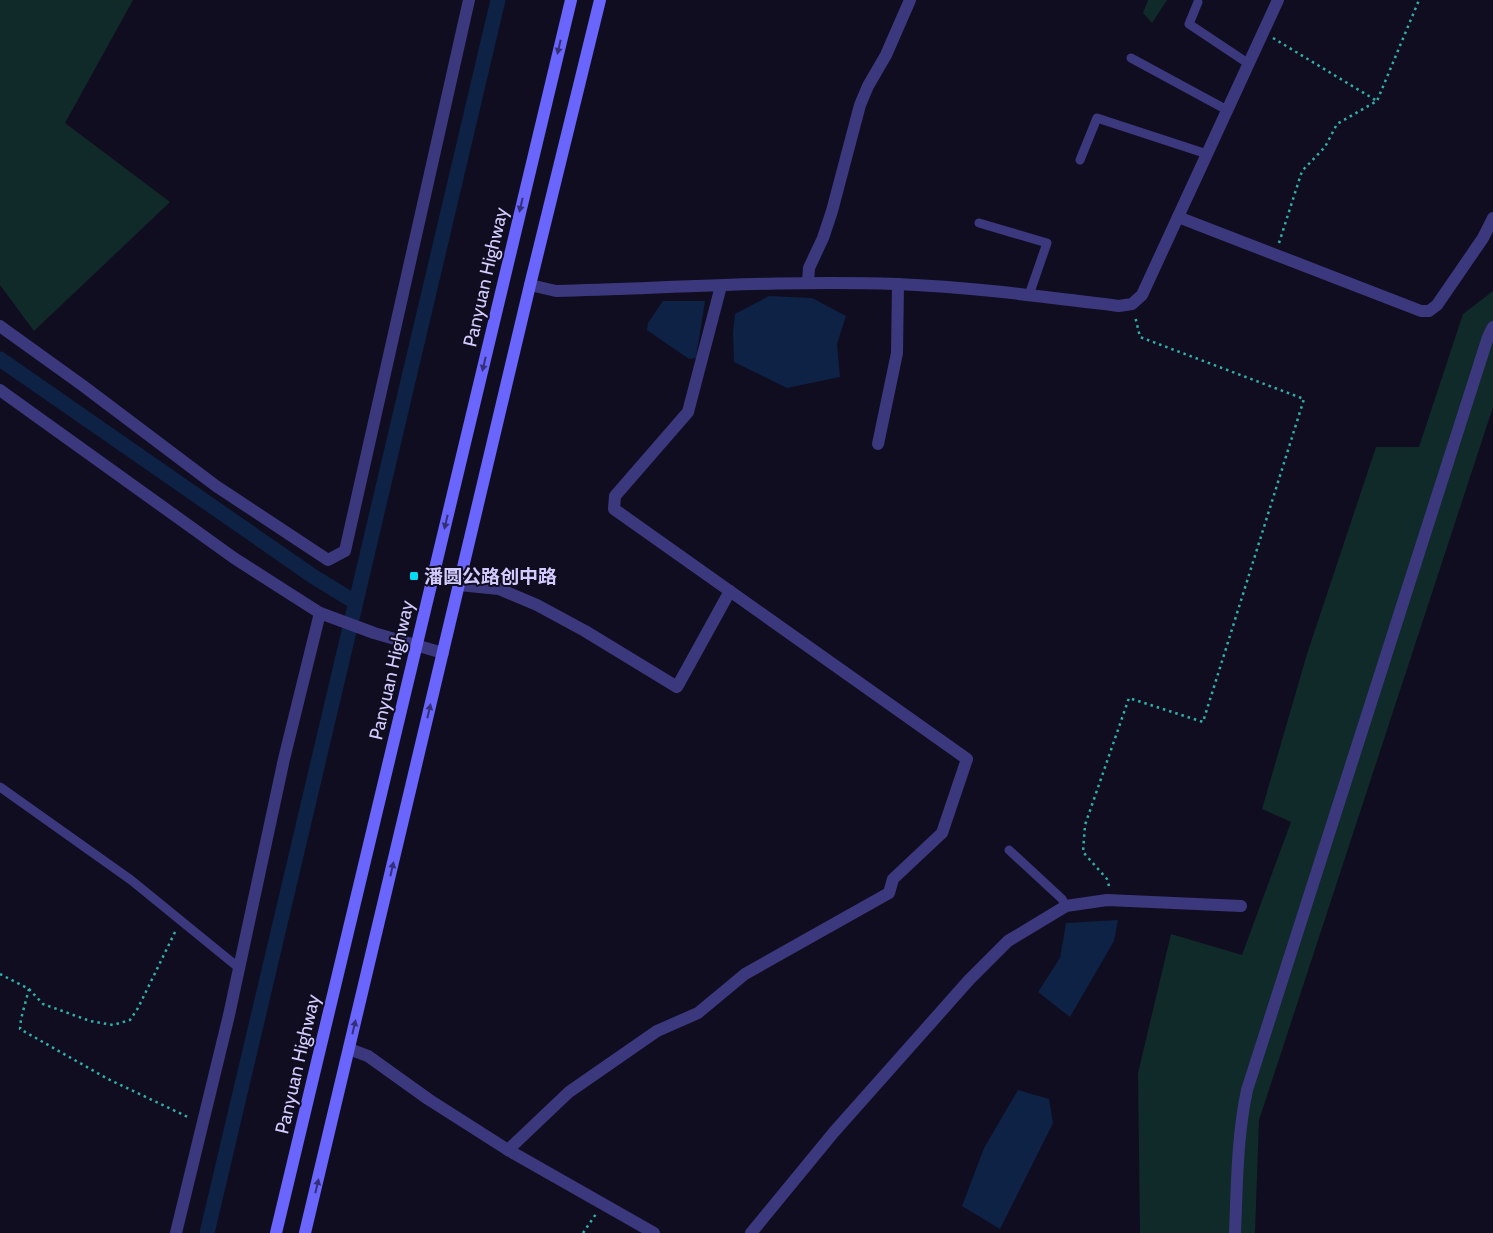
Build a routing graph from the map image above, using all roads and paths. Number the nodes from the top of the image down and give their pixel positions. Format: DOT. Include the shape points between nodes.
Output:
graph roads {
  1 [pos="469,0"];
  2 [pos="570,0"];
  3 [pos="600,0"];
  4 [pos="910,0"];
  5 [pos="1278,0"];
  6 [pos="1419,0"];
  7 [pos="1198,2"];
  8 [pos="1263,32"];
  9 [pos="1131,58"];
  10 [pos="1248,64"];
  11 [pos="1377,101"];
  12 [pos="1228,110"];
  13 [pos="1207,154"];
  14 [pos="1080,160"];
  15 [pos="1178,217"];
  16 [pos="1493,218"];
  17 [pos="979,223"];
  18 [pos="1488,238"];
  19 [pos="1275,254"];
  20 [pos="808,282"];
  21 [pos="898,284"];
  22 [pos="530,285"];
  23 [pos="721,286"];
  24 [pos="1029,295"];
  25 [pos="1132,304"];
  26 [pos="0,326"];
  27 [pos="1493,327"];
  28 [pos="0,390"];
  29 [pos="878,444"];
  30 [pos="459,585"];
  31 [pos="730,591"];
  32 [pos="320,613"];
  33 [pos="416,646"];
  34 [pos="443,653"];
  35 [pos="0,787"];
  36 [pos="1008,850"];
  37 [pos="1108,900"];
  38 [pos="1066,906"];
  39 [pos="1241,906"];
  40 [pos="181,920"];
  41 [pos="239,968"];
  42 [pos="0,974"];
  43 [pos="29,989"];
  44 [pos="349,1049"];
  45 [pos="202,1124"];
  46 [pos="508,1150"];
  47 [pos="602,1204"];
  48 [pos="176,1233"];
  49 [pos="276,1233"];
  50 [pos="305,1233"];
  51 [pos="583,1233"];
  52 [pos="654,1233"];
  53 [pos="751,1233"];
  54 [pos="1235,1233"];
  1 -- 26 [label="street" via="345,551 328,560 216,486"];
  2 -- 33 [label="main road, Panyuan Highway, one-way"];
  3 -- 22 [label="main road"];
  4 -- 20 [label="street" via="860,105 832,211 809,268"];
  5 -- 8 [label="street"];
  6 -- 11 [label="path"];
  7 -- 10 [label="lane" via="1189,24"];
  8 -- 10 [label="street"];
  8 -- 11 [label="path"];
  9 -- 12 [label="lane"];
  10 -- 12 [label="street"];
  11 -- 19 [label="path" via="1336,124 1325,147 1302,171"];
  12 -- 13 [label="street"];
  13 -- 14 [label="lane" via="1097,118"];
  13 -- 15 [label="street"];
  15 -- 19 [label="street"];
  15 -- 25 [label="street" via="1142,295"];
  16 -- 18 [label="street"];
  17 -- 24 [label="lane" via="1047,243"];
  18 -- 19 [label="street" via="1429,311 1421,311"];
  20 -- 21 [label="street"];
  20 -- 23 [label="street"];
  21 -- 24 [label="street"];
  21 -- 29 [label="street" via="897,353"];
  22 -- 23 [label="street" via="556,292"];
  22 -- 30 [label="main road"];
  23 -- 31 [label="street" via="688,412 615,496 614,509"];
  24 -- 25 [label="street" via="1119,306"];
  25 -- 37 [label="path" via="1140,336 1304,399 1203,722 1129,698 1085,824 1083,852 1107,879"];
  27 -- 54 [label="street" via="1247,1090 1238,1156"];
  28 -- 32 [label="street" via="234,558"];
  30 -- 31 [label="street" via="499,589 537,605 677,687"];
  30 -- 34 [label="main road"];
  31 -- 46 [label="street" via="967,759 942,833 892,879 889,894 745,974 698,1012 657,1031 569,1092"];
  32 -- 33 [label="street"];
  32 -- 41 [label="street" via="284,759"];
  33 -- 34 [label="street"];
  33 -- 49 [label="main road, Panyuan Highway"];
  44 -- 34 [label="main road, one-way"];
  35 -- 40 [label="lane" via="131,880"];
  36 -- 38 [label="lane"];
  37 -- 38 [label="street"];
  37 -- 39 [label="street"];
  38 -- 53 [label="street" via="1008,941 976,973 834,1132"];
  40 -- 41 [label="lane"];
  40 -- 43 [label="path" via="130,1020 113,1025 90,1021 43,1004"];
  41 -- 45 [label="street"];
  42 -- 43 [label="path"];
  43 -- 45 [label="path" via="20,1030 108,1079"];
  44 -- 46 [label="street" via="368,1056"];
  50 -- 44 [label="main road, one-way"];
  45 -- 48 [label="street"];
  46 -- 47 [label="street"];
  47 -- 51 [label="path"];
  47 -- 52 [label="street"];
}
